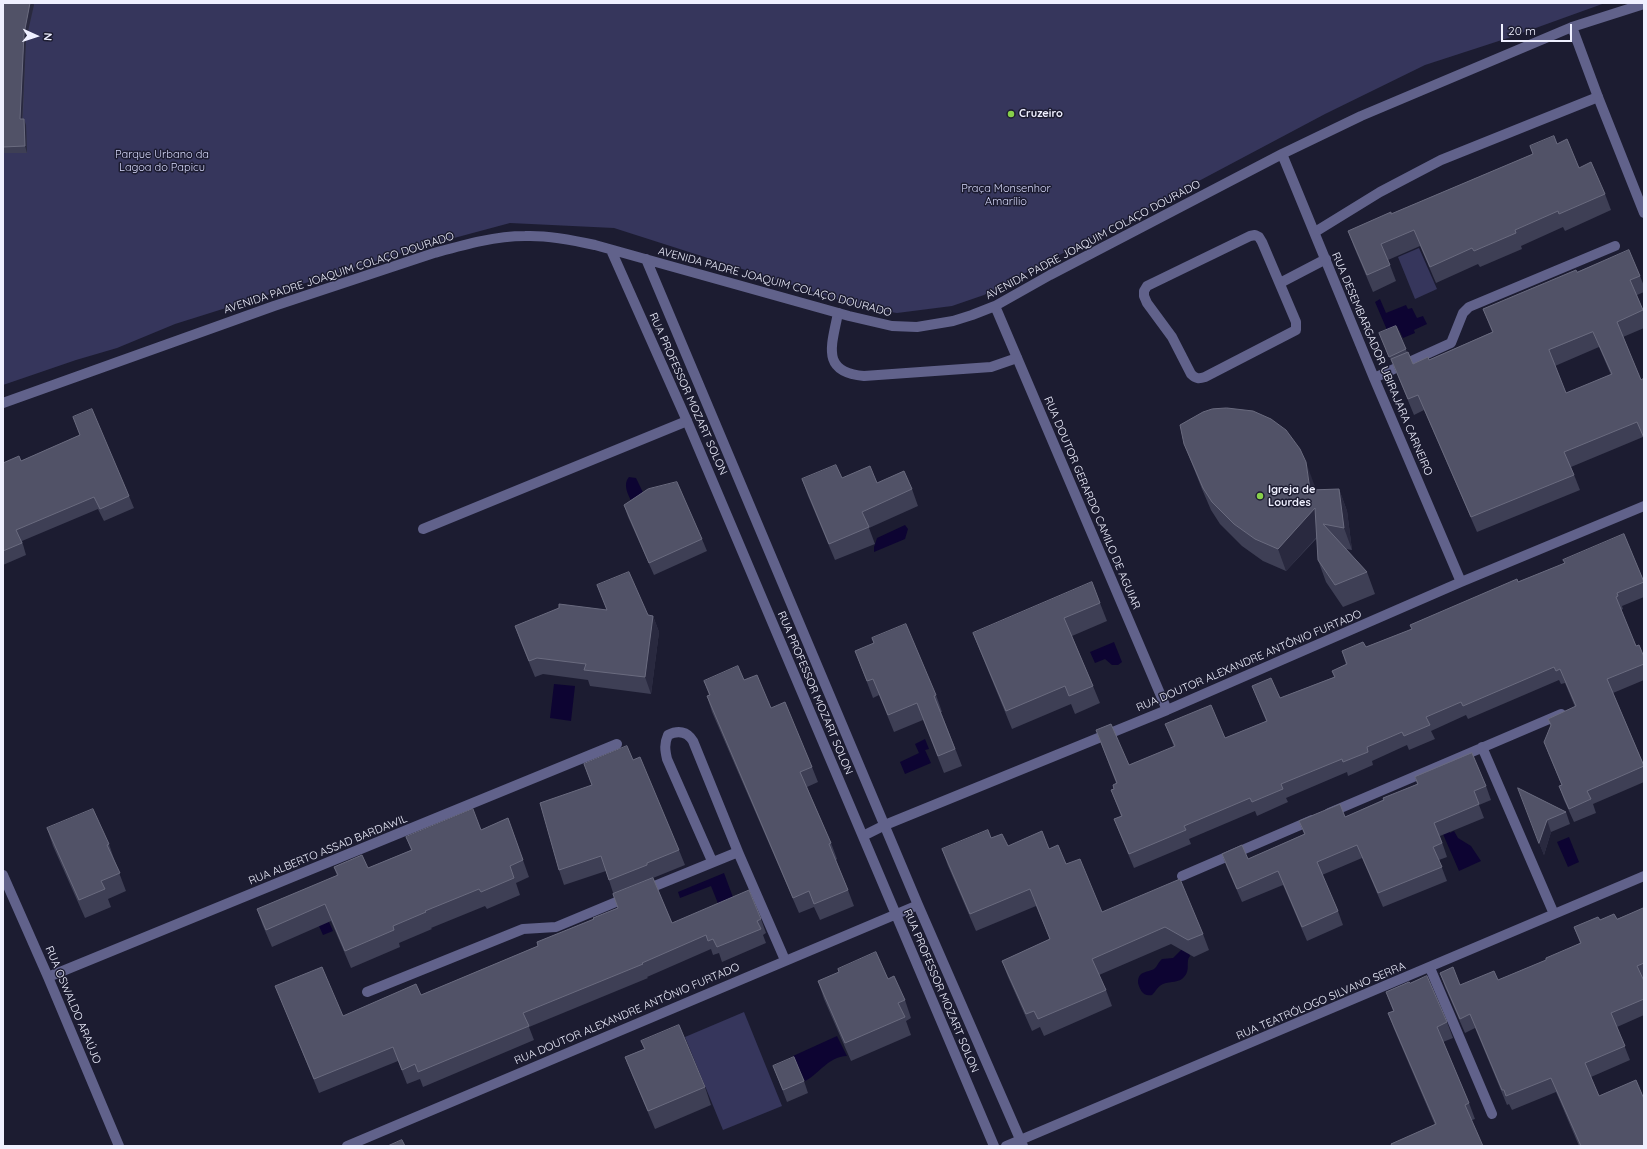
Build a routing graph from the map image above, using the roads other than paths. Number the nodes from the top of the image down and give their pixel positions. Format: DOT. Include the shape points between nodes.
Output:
graph roads {
  1 [pos="1644,4"];
  2 [pos="1572,27"];
  3 [pos="1598,97"];
  4 [pos="1282,154"];
  5 [pos="1644,213"];
  6 [pos="1315,232"];
  7 [pos="1615,246"];
  8 [pos="611,250"];
  9 [pos="1326,258"];
  10 [pos="646,259"];
  11 [pos="1280,283"];
  12 [pos="995,306"];
  13 [pos="838,313"];
  14 [pos="1017,358"];
  15 [pos="1374,378"];
  16 [pos="3,403"];
  17 [pos="687,421"];
  18 [pos="1644,506"];
  19 [pos="423,529"];
  20 [pos="1461,582"];
  21 [pos="1167,710"];
  22 [pos="1564,713"];
  23 [pos="617,744"];
  24 [pos="1482,747"];
  25 [pos="885,825"];
  26 [pos="863,836"];
  27 [pos="738,852"];
  28 [pos="712,861"];
  29 [pos="3,875"];
  30 [pos="1182,876"];
  31 [pos="1644,876"];
  32 [pos="918,905"];
  33 [pos="1554,914"];
  34 [pos="896,915"];
  35 [pos="785,960"];
  36 [pos="1430,968"];
  37 [pos="48,977"];
  38 [pos="366,992"];
  39 [pos="1492,1114"];
  40 [pos="1022,1143"];
  41 [pos="119,1146"];
  42 [pos="347,1146"];
  43 [pos="994,1146"];
  44 [pos="1006,1146"];
  1 -- 2 [label="street, AVENIDA PADRE JOAQUIM COLAÇO DOURADO"];
  2 -- 3 [label="street"];
  2 -- 4 [label="street, AVENIDA PADRE JOAQUIM COLAÇO DOURADO" via="1367,113"];
  3 -- 5 [label="street"];
  3 -- 6 [label="street" via="1441,160 1380,192"];
  4 -- 6 [label="street, RUA DESEMBARGADOR UBIRAJARA CARNEIRO"];
  4 -- 12 [label="street, AVENIDA PADRE JOAQUIM COLAÇO DOURADO"];
  6 -- 9 [label="street, RUA DESEMBARGADOR UBIRAJARA CARNEIRO"];
  7 -- 15 [label="street" via="1469,307 1451,343"];
  8 -- 10 [label="street, AVENIDA PADRE JOAQUIM COLAÇO DOURADO"];
  8 -- 16 [label="street, AVENIDA PADRE JOAQUIM COLAÇO DOURADO" via="577,241 526,236 461,246 274,306"];
  8 -- 17 [label="street, RUA PROFESSOR MOZART SOLON"];
  9 -- 11 [label="street"];
  9 -- 15 [label="street, RUA DESEMBARGADOR UBIRAJARA CARNEIRO"];
  10 -- 13 [label="street, AVENIDA PADRE JOAQUIM COLAÇO DOURADO"];
  10 -- 25 [label="street, RUA PROFESSOR MOZART SOLON"];
  11 -- 11 [label="street" via="1262,242 1255,235 1147,286 1144,296 1172,337 1191,374 1200,379 1296,330 1296,322"];
  12 -- 13 [label="street, AVENIDA PADRE JOAQUIM COLAÇO DOURADO" via="966,317 917,327 892,326"];
  12 -- 14 [label="street, RUA DOUTOR GERARDO CAMILO DE AGUIAR"];
  13 -- 14 [label="street" via="832,346 833,356 836,366 852,375 992,367"];
  14 -- 21 [label="street, RUA DOUTOR GERARDO CAMILO DE AGUIAR"];
  15 -- 20 [label="street, RUA DESEMBARGADOR UBIRAJARA CARNEIRO"];
  17 -- 19 [label="street"];
  17 -- 26 [label="street, RUA PROFESSOR MOZART SOLON"];
  18 -- 20 [label="street, RUA DOUTOR ALEXANDRE ANTÔNIO FURTADO"];
  20 -- 21 [label="street, RUA DOUTOR ALEXANDRE ANTÔNIO FURTADO"];
  21 -- 25 [label="street, RUA DOUTOR ALEXANDRE ANTÔNIO FURTADO"];
  22 -- 24 [label="street"];
  23 -- 37 [label="street, RUA ALBERTO ASSAD BARDAWIL"];
  24 -- 30 [label="street"];
  24 -- 33 [label="street"];
  25 -- 26 [label="street, RUA DOUTOR ALEXANDRE ANTÔNIO FURTADO"];
  25 -- 32 [label="street, RUA PROFESSOR MOZART SOLON"];
  26 -- 34 [label="street, RUA PROFESSOR MOZART SOLON"];
  27 -- 28 [label="street"];
  27 -- 28 [label="street" via="693,741 689,734 674,732 668,735 665,742 667,759"];
  27 -- 35 [label="street"];
  28 -- 38 [label="street" via="556,927 523,929"];
  29 -- 37 [label="street, RUA OSWALDO ARAÚJO"];
  31 -- 33 [label="street, RUA TEATRÓLOGO SILVANO SERRA"];
  32 -- 34 [label="street, RUA DOUTOR ALEXANDRE ANTÔNIO FURTADO"];
  32 -- 40 [label="street, RUA PROFESSOR MOZART SOLON"];
  33 -- 36 [label="street, RUA TEATRÓLOGO SILVANO SERRA"];
  34 -- 35 [label="street, RUA DOUTOR ALEXANDRE ANTÔNIO FURTADO"];
  34 -- 43 [label="street, RUA PROFESSOR MOZART SOLON"];
  35 -- 42 [label="street, RUA DOUTOR ALEXANDRE ANTÔNIO FURTADO"];
  36 -- 39 [label="street"];
  36 -- 40 [label="street, RUA TEATRÓLOGO SILVANO SERRA"];
  37 -- 41 [label="street, RUA OSWALDO ARAÚJO"];
  40 -- 44 [label="street, RUA TEATRÓLOGO SILVANO SERRA"];
}
